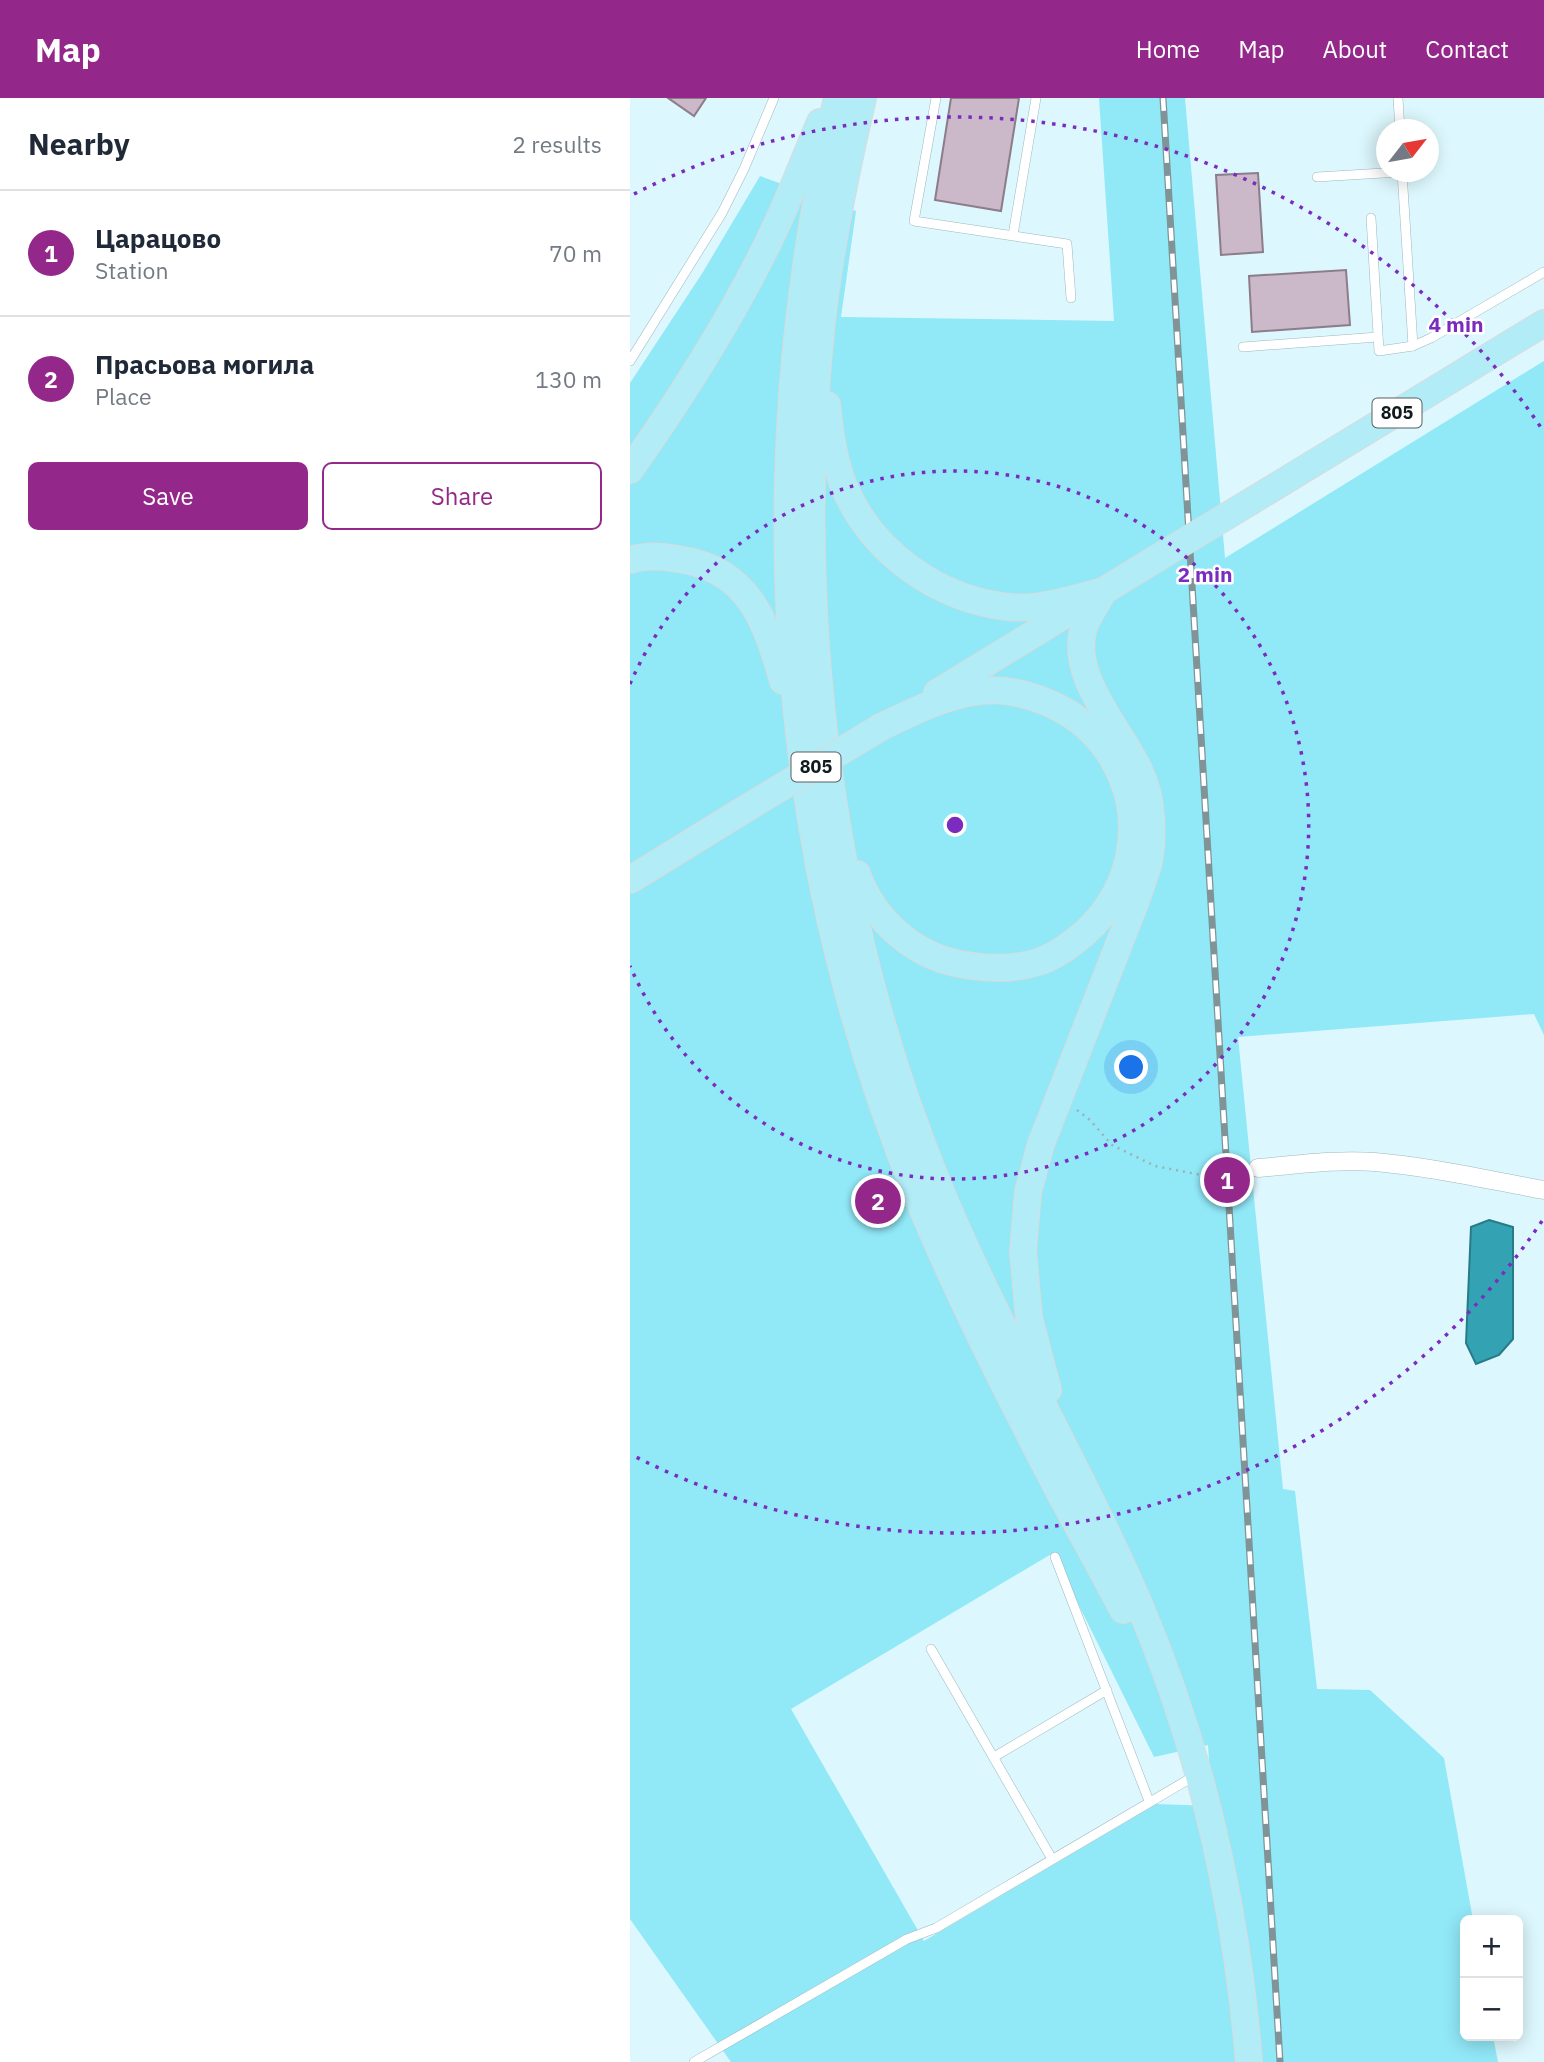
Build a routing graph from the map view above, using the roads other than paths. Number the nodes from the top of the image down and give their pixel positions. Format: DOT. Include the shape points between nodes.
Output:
graph roads {
  1 [pos="774,98"];
  2 [pos="830,98"];
  3 [pos="837,98"];
  4 [pos="863,98"];
  5 [pos="936,98"];
  6 [pos="1036,98"];
  7 [pos="1398,98"];
  8 [pos="1399,119"];
  9 [pos="1376,173"];
  10 [pos="1317,177"];
  11 [pos="1402,182"];
  12 [pos="1371,218"];
  13 [pos="1013,235"];
  14 [pos="1544,272"];
  15 [pos="1071,298"];
  16 [pos="1544,323"];
  17 [pos="821,330"];
  18 [pos="1378,337"];
  19 [pos="1413,346"];
  20 [pos="1243,347"];
  21 [pos="630,361"];
  22 [pos="630,470"];
  23 [pos="630,560"];
  24 [pos="1103,591"];
  25 [pos="881,727"];
  26 [pos="801,746"];
  27 [pos="835,813"];
  28 [pos="663,860"];
  29 [pos="630,868"];
  30 [pos="630,880"];
  31 [pos="1258,1168"];
  32 [pos="1544,1190"];
  33 [pos="1070,1459"];
  34 [pos="1055,1557"];
  35 [pos="931,1649"];
  36 [pos="1107,1690"];
  37 [pos="994,1757"];
  38 [pos="1198,1774"];
  39 [pos="1149,1801"];
  40 [pos="1052,1858"];
  41 [pos="694,2062"];
  42 [pos="1249,2062"];
  1 -- 21 [label="lane" via="722,213"];
  2 -- 22 [label="main road" via="750,278 678,402"];
  3 -- 26 [label="main road" via="808,253 790,417 789,610"];
  4 -- 17 [label="main road" via="830,259"];
  5 -- 13 [label="lane" via="914,221"];
  6 -- 13 [label="lane"];
  7 -- 8 [label="lane"];
  9 -- 10 [label="lane"];
  11 -- 19 [label="lane"];
  12 -- 18 [label="lane"];
  13 -- 15 [label="lane" via="1067,244"];
  14 -- 19 [label="lane"];
  16 -- 24 [label="main road, 805, bridge"];
  17 -- 24 [label="main road" via="834,452 845,489 886,549 917,575 948,591 1010,607 1042,606"];
  17 -- 27 [label="main road" via="812,544 823,715"];
  18 -- 19 [label="lane" via="1379,351"];
  18 -- 20 [label="lane"];
  23 -- 26 [label="main road" via="663,556 691,561 722,574 742,591 770,636"];
  24 -- 25 [label="main road, 805"];
  24 -- 33 [label="main road" via="1085,625 1081,644 1084,667 1145,784 1151,817 1150,858 1041,1144 1028,1192 1023,1251 1029,1318"];
  25 -- 27 [label="main road" via="955,695 984,690 1040,699 1068,712 1091,730 1122,776 1133,832 1121,885 1089,931 1040,961 1009,968 948,962 894,932 876,912 860,885"];
  25 -- 28 [label="main road, 805, bridge"];
  26 -- 38 [label="main road" via="810,820 850,1000 918,1197 1000,1375 1121,1607"];
  27 -- 33 [label="main road" via="870,980 905,1097 939,1188"];
  28 -- 29 [label="main road"];
  28 -- 30 [label="main road, 805"];
  31 -- 32 [label="street" via="1375,1162"];
  33 -- 38 [label="main road" via="1139,1605"];
  34 -- 36 [label="lane"];
  35 -- 37 [label="lane"];
  36 -- 37 [label="lane"];
  36 -- 39 [label="lane"];
  37 -- 40 [label="lane"];
  38 -- 39 [label="lane"];
  38 -- 42 [label="main road" via="1230,1911"];
  39 -- 40 [label="lane"];
  40 -- 41 [label="lane"];
}
